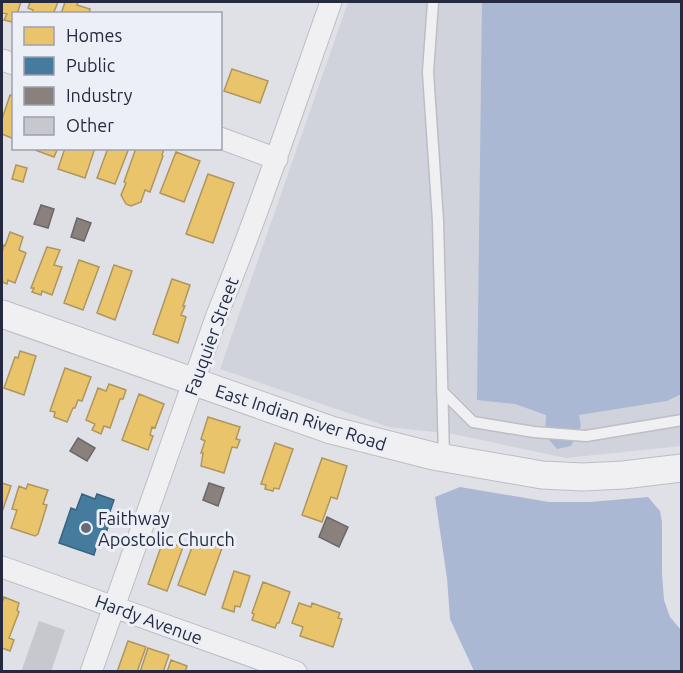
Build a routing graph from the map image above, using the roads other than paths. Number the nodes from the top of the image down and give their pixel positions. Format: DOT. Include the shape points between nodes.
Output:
graph roads {
  1 [pos="331,2"];
  2 [pos="433,2"];
  3 [pos="222,139"];
  4 [pos="277,159"];
  5 [pos="2,314"];
  6 [pos="194,382"];
  7 [pos="442,391"];
  8 [pos="681,420"];
  9 [pos="444,458"];
  10 [pos="681,468"];
  11 [pos="2,567"];
  12 [pos="114,607"];
  13 [pos="91,672"];
  14 [pos="296,672"];
  1 -- 4 [label="street, Fauquier Street"];
  2 -- 7 [label="lane" via="428,72 438,221"];
  3 -- 4 [label="street"];
  4 -- 6 [label="street, Fauquier Street"];
  5 -- 6 [label="street, East Indian River Road"];
  6 -- 9 [label="street, East Indian River Road" via="331,430"];
  6 -- 12 [label="street, Fauquier Street"];
  7 -- 8 [label="lane" via="472,422 534,432 586,436"];
  7 -- 9 [label="lane"];
  9 -- 10 [label="street, East Indian River Road" via="542,475 583,477"];
  11 -- 12 [label="street, Hardy Avenue"];
  12 -- 13 [label="street, Fauquier Street"];
  12 -- 14 [label="street, Hardy Avenue"];
}
